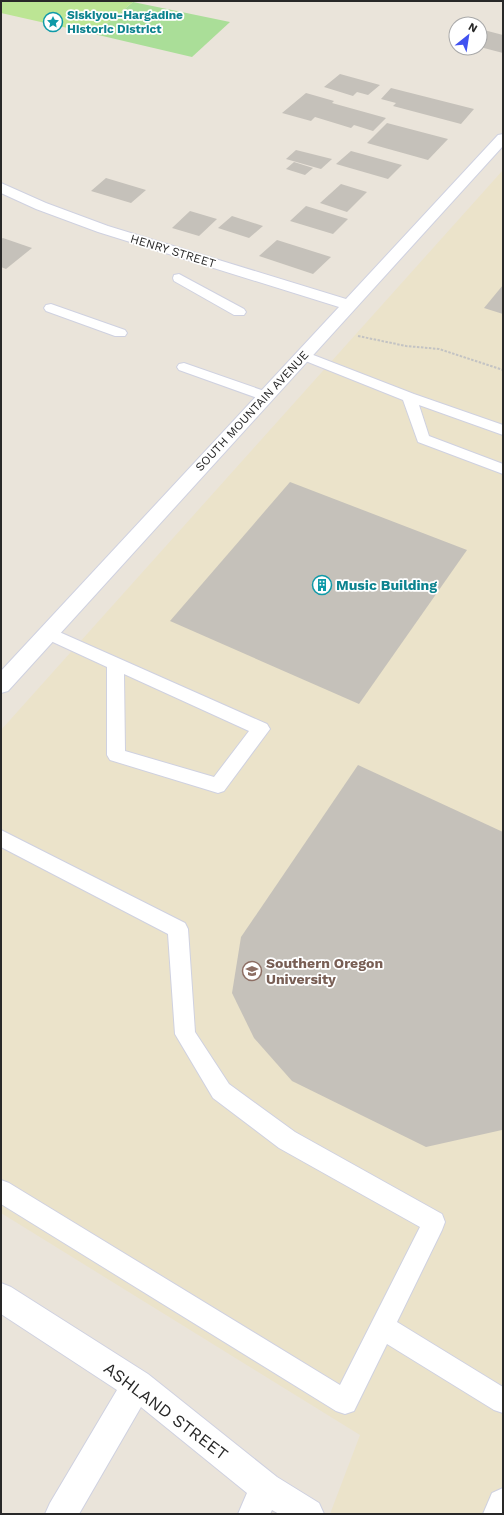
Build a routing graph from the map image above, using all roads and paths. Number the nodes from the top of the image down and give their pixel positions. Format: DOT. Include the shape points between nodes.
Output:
graph roads {
  1 [pos="503,138"];
  2 [pos="1,187"];
  3 [pos="179,278"];
  4 [pos="350,305"];
  5 [pos="52,308"];
  6 [pos="239,312"];
  7 [pos="120,333"];
  8 [pos="353,335"];
  9 [pos="303,355"];
  10 [pos="184,366"];
  11 [pos="503,370"];
  12 [pos="265,396"];
  13 [pos="409,397"];
  14 [pos="503,430"];
  15 [pos="503,469"];
  16 [pos="48,633"];
  17 [pos="115,664"];
  18 [pos="2,681"];
  19 [pos="1,838"];
  20 [pos="1,1191"];
  21 [pos="1,1297"];
  22 [pos="382,1327"];
  23 [pos="137,1384"];
  24 [pos="503,1401"];
  25 [pos="260,1501"];
  26 [pos="503,1504"];
  27 [pos="61,1514"];
  28 [pos="308,1514"];
  29 [pos="499,1514"];
  1 -- 4 [label="street, SOUTH MOUNTAIN AVENUE"];
  2 -- 4 [label="street, HENRY STREET" via="28,202 61,214"];
  3 -- 6 [label="lane"];
  4 -- 9 [label="street, SOUTH MOUNTAIN AVENUE"];
  5 -- 7 [label="lane"];
  8 -- 11 [label="path" via="406,346 439,349"];
  9 -- 12 [label="street, SOUTH MOUNTAIN AVENUE"];
  9 -- 13 [label="lane"];
  10 -- 12 [label="lane"];
  12 -- 16 [label="street, SOUTH MOUNTAIN AVENUE"];
  13 -- 14 [label="lane"];
  13 -- 15 [label="lane" via="423,439"];
  16 -- 17 [label="lane"];
  16 -- 18 [label="street, SOUTH MOUNTAIN AVENUE"];
  17 -- 17 [label="lane" via="116,755 218,786 261,729"];
  19 -- 22 [label="lane" via="178,929 186,1034 221,1091 287,1140 434,1222"];
  20 -- 22 [label="lane" via="345,1402"];
  21 -- 23 [label="street, ASHLAND STREET"];
  22 -- 24 [label="lane"];
  23 -- 25 [label="street, ASHLAND STREET"];
  23 -- 27 [label="street"];
  25 -- 28 [label="street, ASHLAND STREET"];
  26 -- 29 [label="street"];
}
